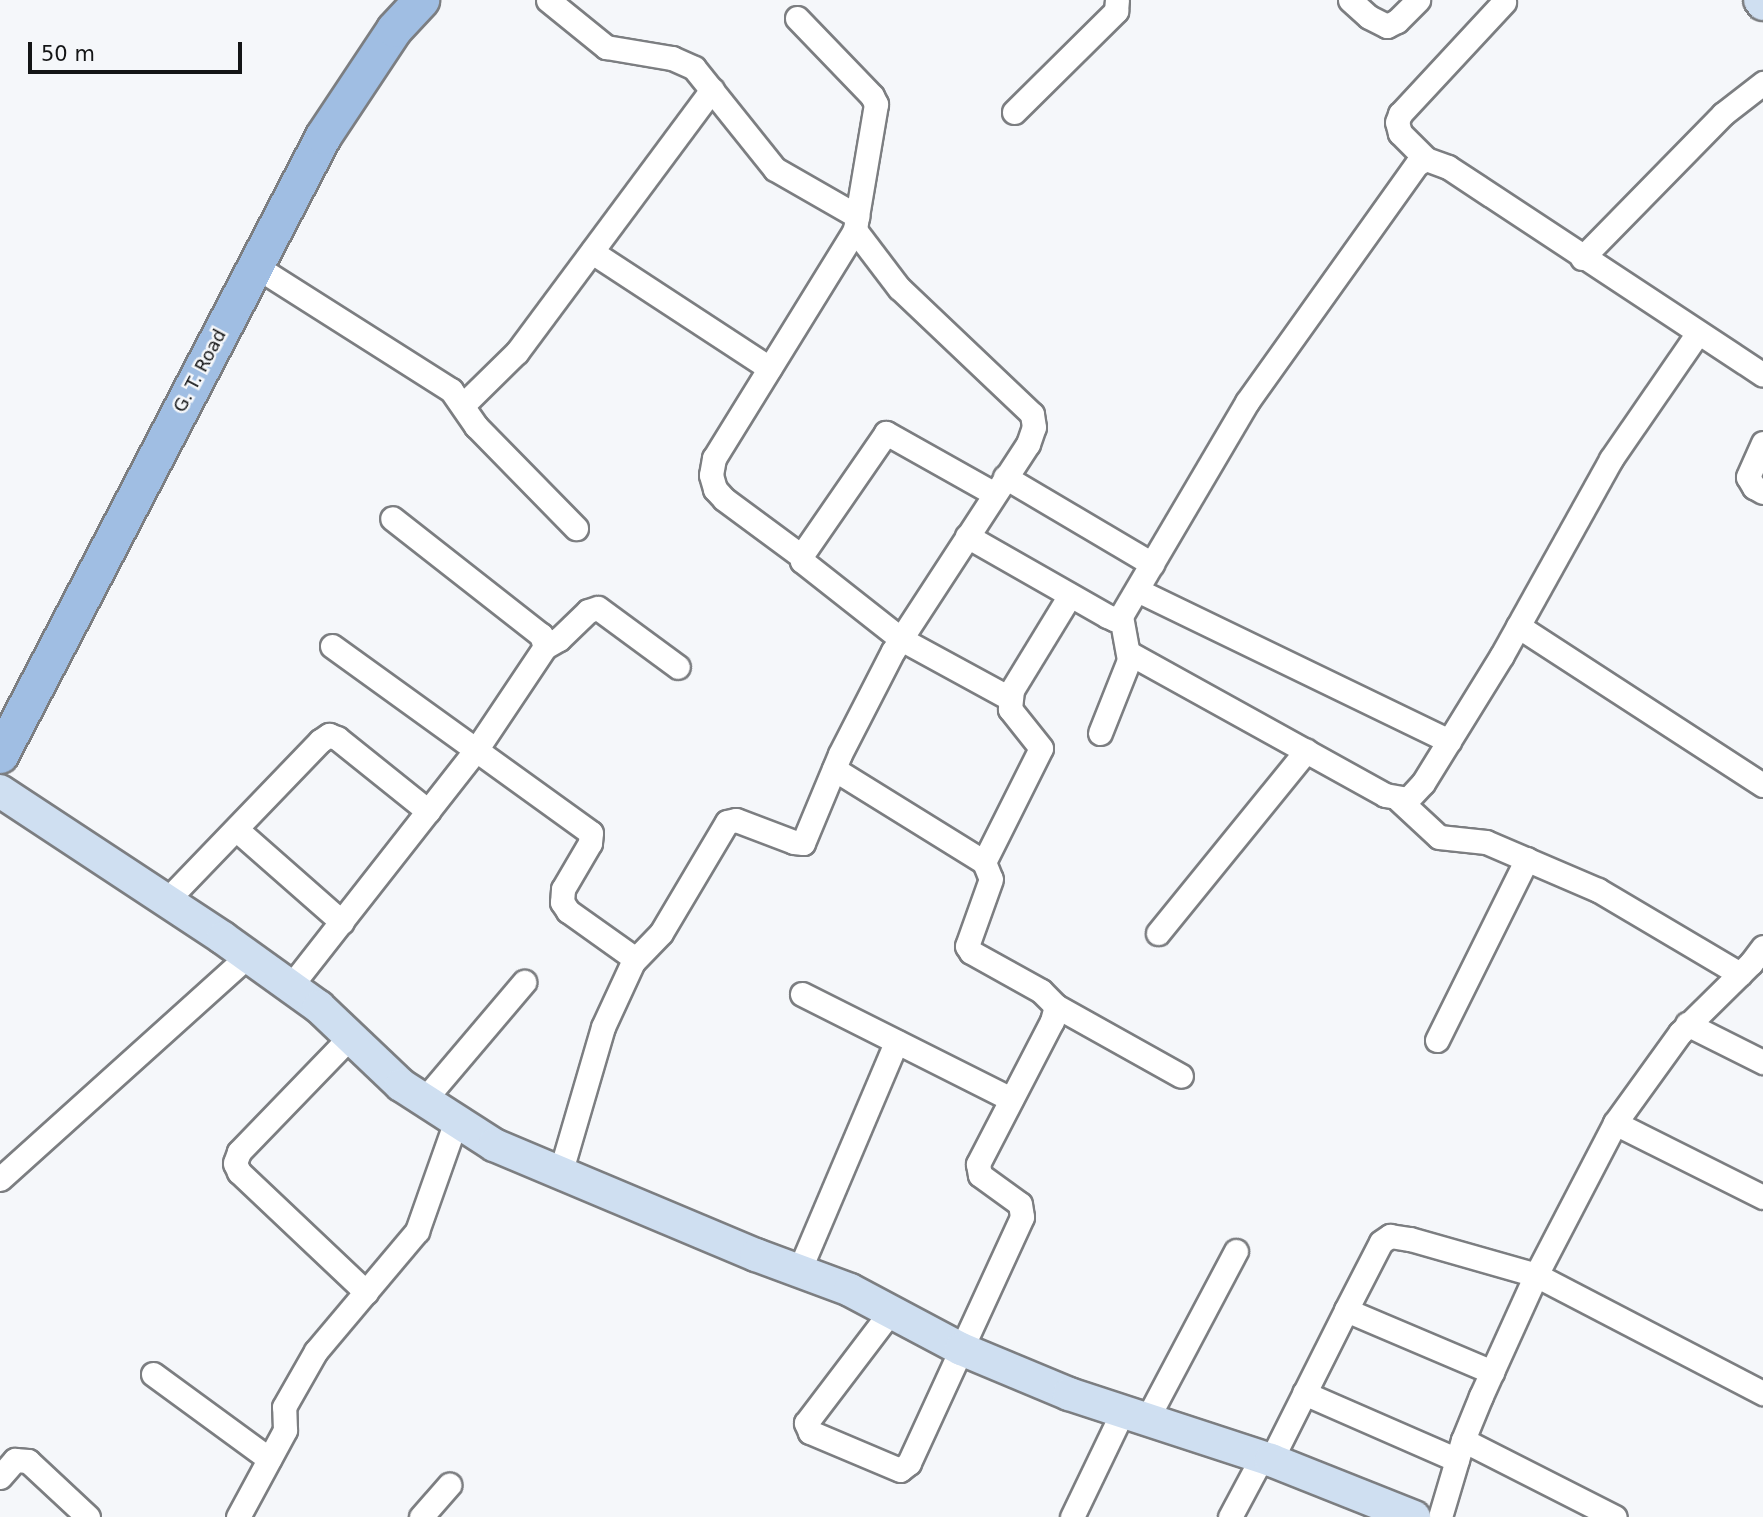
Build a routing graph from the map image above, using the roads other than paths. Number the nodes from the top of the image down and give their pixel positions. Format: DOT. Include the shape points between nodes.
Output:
graph roads {
  1 [pos="421,0"];
  2 [pos="548,0"];
  3 [pos="1117,0"];
  4 [pos="1350,0"];
  5 [pos="1418,0"];
  6 [pos="1504,2"];
  7 [pos="797,18"];
  8 [pos="1763,83"];
  9 [pos="712,89"];
  10 [pos="1014,112"];
  11 [pos="1426,159"];
  12 [pos="856,223"];
  13 [pos="592,252"];
  14 [pos="1582,258"];
  15 [pos="257,267"];
  16 [pos="1698,333"];
  17 [pos="769,368"];
  18 [pos="1763,375"];
  19 [pos="464,404"];
  20 [pos="1763,443"];
  21 [pos="999,485"];
  22 [pos="1763,492"];
  23 [pos="392,517"];
  24 [pos="576,528"];
  25 [pos="967,536"];
  26 [pos="801,556"];
  27 [pos="1152,564"];
  28 [pos="1137,590"];
  29 [pos="1070,595"];
  30 [pos="1121,616"];
  31 [pos="1518,626"];
  32 [pos="901,639"];
  33 [pos="332,646"];
  34 [pos="545,647"];
  35 [pos="1129,653"];
  36 [pos="678,667"];
  37 [pos="1009,698"];
  38 [pos="1100,733"];
  39 [pos="1449,741"];
  40 [pos="476,750"];
  41 [pos="1306,751"];
  42 [pos="0,755"];
  43 [pos="834,769"];
  44 [pos="1763,785"];
  45 [pos="0,791"];
  46 [pos="1399,800"];
  47 [pos="428,811"];
  48 [pos="236,829"];
  49 [pos="1527,859"];
  50 [pos="984,862"];
  51 [pos="167,900"];
  52 [pos="342,922"];
  53 [pos="1158,933"];
  54 [pos="1763,947"];
  55 [pos="248,956"];
  56 [pos="633,962"];
  57 [pos="1740,974"];
  58 [pos="524,982"];
  59 [pos="290,987"];
  60 [pos="802,995"];
  61 [pos="1056,1006"];
  62 [pos="1688,1024"];
  63 [pos="350,1037"];
  64 [pos="1437,1040"];
  65 [pos="896,1042"];
  66 [pos="1763,1062"];
  67 [pos="1181,1076"];
  68 [pos="1011,1099"];
  69 [pos="424,1100"];
  70 [pos="456,1121"];
  71 [pos="1615,1123"];
  72 [pos="560,1174"];
  73 [pos="0,1179"];
  74 [pos="1763,1197"];
  75 [pos="1236,1251"];
  76 [pos="799,1271"];
  77 [pos="1536,1275"];
  78 [pos="366,1292"];
  79 [pos="1346,1310"];
  80 [pos="891,1311"];
  81 [pos="961,1349"];
  82 [pos="1492,1372"];
  83 [pos="153,1374"];
  84 [pos="1304,1393"];
  85 [pos="1763,1393"];
  86 [pos="1135,1415"];
  87 [pos="1460,1450"];
  88 [pos="269,1459"];
  89 [pos="1266,1459"];
  90 [pos="0,1477"];
  91 [pos="449,1485"];
  92 [pos="88,1517"];
  93 [pos="238,1517"];
  94 [pos="421,1517"];
  95 [pos="1072,1517"];
  96 [pos="1230,1517"];
  97 [pos="1414,1517"];
  98 [pos="1440,1517"];
  99 [pos="1615,1517"];
  1 -- 15 [label="main road, G. T. Road" via="394,29 323,136"];
  2 -- 9 [label="street" via="606,47 683,62"];
  3 -- 10 [label="street" via="1116,11"];
  4 -- 5 [label="street" via="1387,26"];
  6 -- 11 [label="street" via="1400,114 1400,133"];
  7 -- 12 [label="street" via="876,104"];
  8 -- 14 [label="street" via="1723,114"];
  9 -- 12 [label="street" via="775,169"];
  9 -- 13 [label="street"];
  11 -- 14 [label="street" via="1448,167"];
  11 -- 27 [label="street" via="1417,164 1247,402"];
  12 -- 17 [label="street"];
  12 -- 21 [label="street" via="907,296 1032,414 1034,427 1028,444"];
  13 -- 17 [label="street"];
  13 -- 19 [label="street" via="517,352"];
  14 -- 16 [label="street"];
  15 -- 19 [label="street" via="451,390"];
  15 -- 42 [label="main road, G. T. Road"];
  16 -- 18 [label="street"];
  16 -- 31 [label="street" via="1611,458"];
  17 -- 26 [label="street" via="714,458 711,475 724,499"];
  19 -- 24 [label="street" via="476,426"];
  20 -- 22 [label="street" via="1748,472 1749,482"];
  21 -- 25 [label="street"];
  21 -- 26 [label="street" via="886,433"];
  21 -- 27 [label="street"];
  23 -- 34 [label="street" via="541,635"];
  25 -- 29 [label="street"];
  25 -- 32 [label="street"];
  26 -- 32 [label="street"];
  27 -- 28 [label="street"];
  28 -- 30 [label="street"];
  28 -- 39 [label="street"];
  29 -- 30 [label="street" via="1114,619"];
  29 -- 37 [label="street"];
  30 -- 35 [label="street"];
  31 -- 39 [label="street"];
  31 -- 44 [label="street"];
  32 -- 37 [label="street"];
  32 -- 43 [label="street"];
  33 -- 40 [label="street"];
  34 -- 36 [label="street" via="588,611 598,608"];
  34 -- 40 [label="street"];
  35 -- 38 [label="street" via="1125,676"];
  35 -- 41 [label="street"];
  37 -- 50 [label="street" via="1010,709 1041,748"];
  39 -- 46 [label="street" via="1417,792"];
  40 -- 47 [label="street"];
  40 -- 56 [label="street" via="591,833 590,843 563,890 562,902"];
  41 -- 46 [label="street"];
  41 -- 53 [label="street"];
  43 -- 50 [label="street"];
  43 -- 56 [label="street" via="802,844 736,820 727,822 661,933"];
  45 -- 51 [label="street"];
  46 -- 49 [label="street" via="1439,837 1486,842"];
  47 -- 48 [label="street" via="329,735"];
  47 -- 52 [label="street"];
  48 -- 51 [label="street"];
  48 -- 52 [label="street"];
  49 -- 57 [label="street" via="1620,900"];
  49 -- 64 [label="street"];
  50 -- 61 [label="street" via="991,879 967,946 1041,991"];
  51 -- 55 [label="street"];
  52 -- 59 [label="street"];
  54 -- 57 [label="street"];
  55 -- 59 [label="street"];
  55 -- 73 [label="street"];
  56 -- 72 [label="street" via="603,1027"];
  57 -- 62 [label="street"];
  58 -- 69 [label="street"];
  59 -- 63 [label="street"];
  60 -- 65 [label="street"];
  61 -- 67 [label="street"];
  61 -- 68 [label="street"];
  62 -- 66 [label="street"];
  62 -- 71 [label="street"];
  63 -- 69 [label="street"];
  63 -- 78 [label="street" via="239,1152 235,1163 239,1172"];
  65 -- 68 [label="street"];
  65 -- 76 [label="street"];
  68 -- 81 [label="street" via="978,1170 1020,1204 1022,1217"];
  69 -- 70 [label="street"];
  70 -- 72 [label="street" via="494,1145"];
  70 -- 78 [label="street" via="417,1231"];
  71 -- 74 [label="street"];
  71 -- 77 [label="street"];
  72 -- 76 [label="street"];
  75 -- 86 [label="street"];
  76 -- 80 [label="street"];
  77 -- 79 [label="street" via="1390,1236 1381,1242"];
  77 -- 82 [label="street"];
  77 -- 85 [label="street"];
  78 -- 88 [label="street" via="324,1340 297,1385 282,1412 285,1430"];
  79 -- 82 [label="street"];
  79 -- 84 [label="street"];
  80 -- 81 [label="street"];
  80 -- 81 [label="street" via="808,1419 810,1432 903,1470"];
  81 -- 86 [label="street" via="1069,1394"];
  82 -- 87 [label="street"];
  83 -- 88 [label="street"];
  84 -- 87 [label="street"];
  84 -- 89 [label="street"];
  86 -- 89 [label="street"];
  86 -- 95 [label="street"];
  87 -- 98 [label="street"];
  87 -- 99 [label="street"];
  88 -- 93 [label="street"];
  89 -- 96 [label="street"];
  89 -- 97 [label="street"];
  90 -- 92 [label="street" via="15,1460 28,1461"];
  91 -- 94 [label="street"];
}
